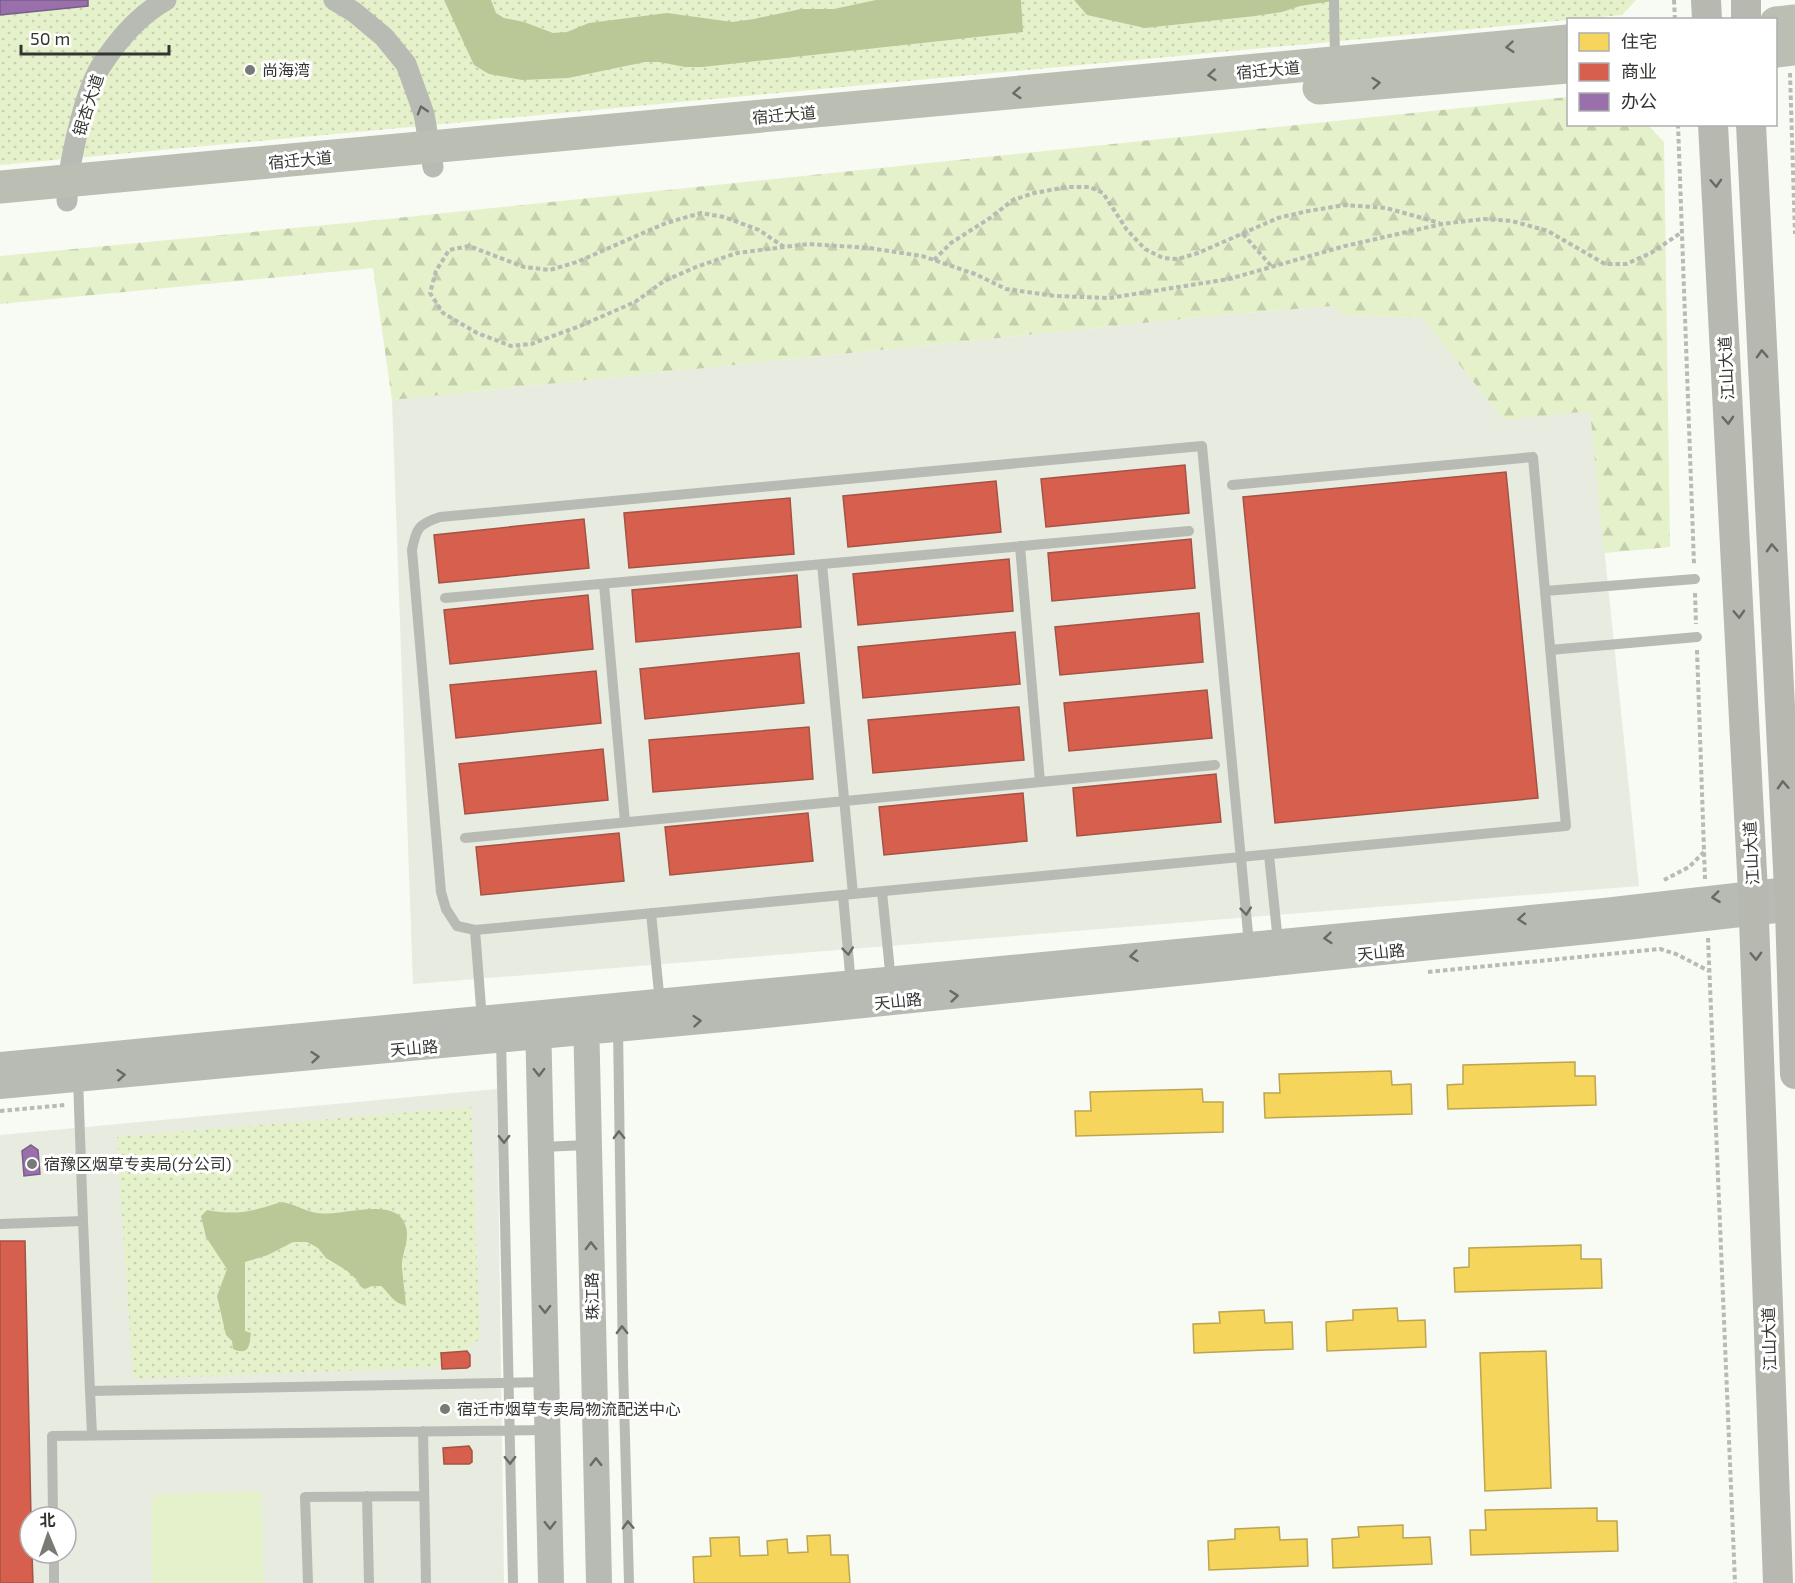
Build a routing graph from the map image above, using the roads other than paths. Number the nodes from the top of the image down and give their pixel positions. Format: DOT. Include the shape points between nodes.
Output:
graph roads {
  1 [pos="166,0"];
  2 [pos="334,0"];
  3 [pos="1334,0"];
  4 [pos="1706,0"];
  5 [pos="1746,0"];
  6 [pos="1707,18"];
  7 [pos="1746,18"];
  8 [pos="1567,41"];
  9 [pos="1567,67"];
  10 [pos="1336,75"];
  11 [pos="1713,126"];
  12 [pos="1751,126"];
  13 [pos="432,157"];
  14 [pos="0,187"];
  15 [pos="67,191"];
  16 [pos="0,208"];
  17 [pos="1232,485"];
  18 [pos="1189,531"];
  19 [pos="1020,546"];
  20 [pos="822,564"];
  21 [pos="1695,579"];
  22 [pos="604,584"];
  23 [pos="1545,591"];
  24 [pos="445,598"];
  25 [pos="1697,637"];
  26 [pos="1550,650"];
  27 [pos="1215,765"];
  28 [pos="1040,782"];
  29 [pos="844,801"];
  30 [pos="625,822"];
  31 [pos="465,838"];
  32 [pos="1269,855"];
  33 [pos="1240,857"];
  34 [pos="882,892"];
  35 [pos="848,895"];
  36 [pos="1792,899"];
  37 [pos="1754,902"];
  38 [pos="651,914"];
  39 [pos="475,930"];
  40 [pos="1280,952"];
  41 [pos="1250,956"];
  42 [pos="892,991"];
  43 [pos="852,995"];
  44 [pos="660,1013"];
  45 [pos="617,1018"];
  46 [pos="586,1020"];
  47 [pos="538,1025"];
  48 [pos="492,1029"];
  49 [pos="0,1065"];
  50 [pos="1795,1074"];
  51 [pos="78,1079"];
  52 [pos="0,1086"];
  53 [pos="589,1145"];
  54 [pos="541,1147"];
  55 [pos="83,1221"];
  56 [pos="0,1224"];
  57 [pos="508,1382"];
  58 [pos="546,1382"];
  59 [pos="90,1391"];
  60 [pos="548,1430"];
  61 [pos="423,1431"];
  62 [pos="510,1431"];
  63 [pos="92,1435"];
  64 [pos="424,1496"];
  65 [pos="367,1497"];
  66 [pos="53,1505"];
  67 [pos="54,1565"];
  68 [pos="54,1583"];
  69 [pos="308,1583"];
  70 [pos="369,1583"];
  71 [pos="426,1583"];
  72 [pos="513,1583"];
  73 [pos="551,1583"];
  74 [pos="599,1583"];
  75 [pos="629,1583"];
  76 [pos="1778,1583"];
  1 -- 15 [label="street, 银杏大道" via="127,31 100,67 89,96"];
  13 -- 2 [label="street, one-way" via="424,114 406,64 384,37"];
  3 -- 10 [label="lane"];
  4 -- 6 [label="main road"];
  5 -- 7 [label="main road"];
  8 -- 10 [label="main road, 宿迁大道, one-way"];
  10 -- 9 [label="main road, 宿迁大道, one-way"];
  10 -- 13 [label="main road, 宿迁大道"];
  11 -- 37 [label="main road, 江山大道, one-way"];
  36 -- 12 [label="main road, one-way"];
  13 -- 15 [label="main road, 宿迁大道"];
  14 -- 15 [label="main road, 宿迁大道"];
  15 -- 16 [label="main road, 宿迁大道"];
  17 -- 23 [label="lane" via="1533,457"];
  18 -- 19 [label="lane"];
  19 -- 20 [label="lane"];
  19 -- 28 [label="lane"];
  20 -- 22 [label="lane"];
  20 -- 29 [label="lane"];
  21 -- 23 [label="lane"];
  22 -- 24 [label="lane"];
  22 -- 30 [label="lane"];
  23 -- 26 [label="lane"];
  25 -- 26 [label="lane"];
  26 -- 32 [label="lane" via="1566,826"];
  27 -- 28 [label="lane"];
  28 -- 29 [label="lane"];
  29 -- 30 [label="lane"];
  29 -- 35 [label="lane"];
  30 -- 31 [label="lane"];
  32 -- 33 [label="lane"];
  32 -- 40 [label="lane"];
  33 -- 34 [label="lane"];
  33 -- 39 [label="lane" via="1202,446 440,517 424,522 416,533 412,550 441,892 457,926"];
  33 -- 41 [label="lane, one-way"];
  34 -- 35 [label="lane"];
  34 -- 42 [label="lane"];
  35 -- 38 [label="lane"];
  35 -- 43 [label="lane, one-way"];
  36 -- 37 [label="street, 天山路"];
  36 -- 50 [label="main road"];
  37 -- 40 [label="street, 天山路" via="1706,908 1608,930"];
  37 -- 76 [label="main road, 江山大道, one-way"];
  38 -- 39 [label="lane"];
  38 -- 44 [label="lane"];
  39 -- 48 [label="lane"];
  40 -- 41 [label="street, 天山路"];
  41 -- 42 [label="street, 天山路"];
  42 -- 43 [label="street, 天山路"];
  43 -- 44 [label="street, 天山路"];
  44 -- 45 [label="street, 天山路"];
  45 -- 46 [label="street, 天山路"];
  75 -- 45 [label="lane, one-way"];
  46 -- 47 [label="street, 天山路"];
  46 -- 53 [label="street, 珠江路"];
  47 -- 48 [label="street, 天山路"];
  47 -- 54 [label="street, one-way"];
  48 -- 49 [label="street, 天山路"];
  51 -- 48 [label="street, 天山路, one-way"];
  48 -- 57 [label="lane, one-way"];
  51 -- 52 [label="street, 天山路"];
  51 -- 55 [label="lane"];
  53 -- 54 [label="lane"];
  74 -- 53 [label="street, 珠江路, one-way"];
  54 -- 58 [label="street, one-way"];
  55 -- 56 [label="lane"];
  55 -- 59 [label="lane"];
  57 -- 58 [label="lane"];
  57 -- 59 [label="lane"];
  57 -- 62 [label="lane"];
  58 -- 60 [label="street"];
  59 -- 63 [label="lane"];
  60 -- 62 [label="lane"];
  60 -- 73 [label="street, one-way"];
  61 -- 62 [label="lane"];
  61 -- 63 [label="lane"];
  61 -- 64 [label="lane"];
  62 -- 72 [label="lane, one-way"];
  63 -- 66 [label="lane" via="52,1436"];
  64 -- 65 [label="lane"];
  64 -- 71 [label="lane"];
  65 -- 69 [label="lane" via="305,1497"];
  65 -- 70 [label="lane"];
  67 -- 68 [label="lane"];
}
